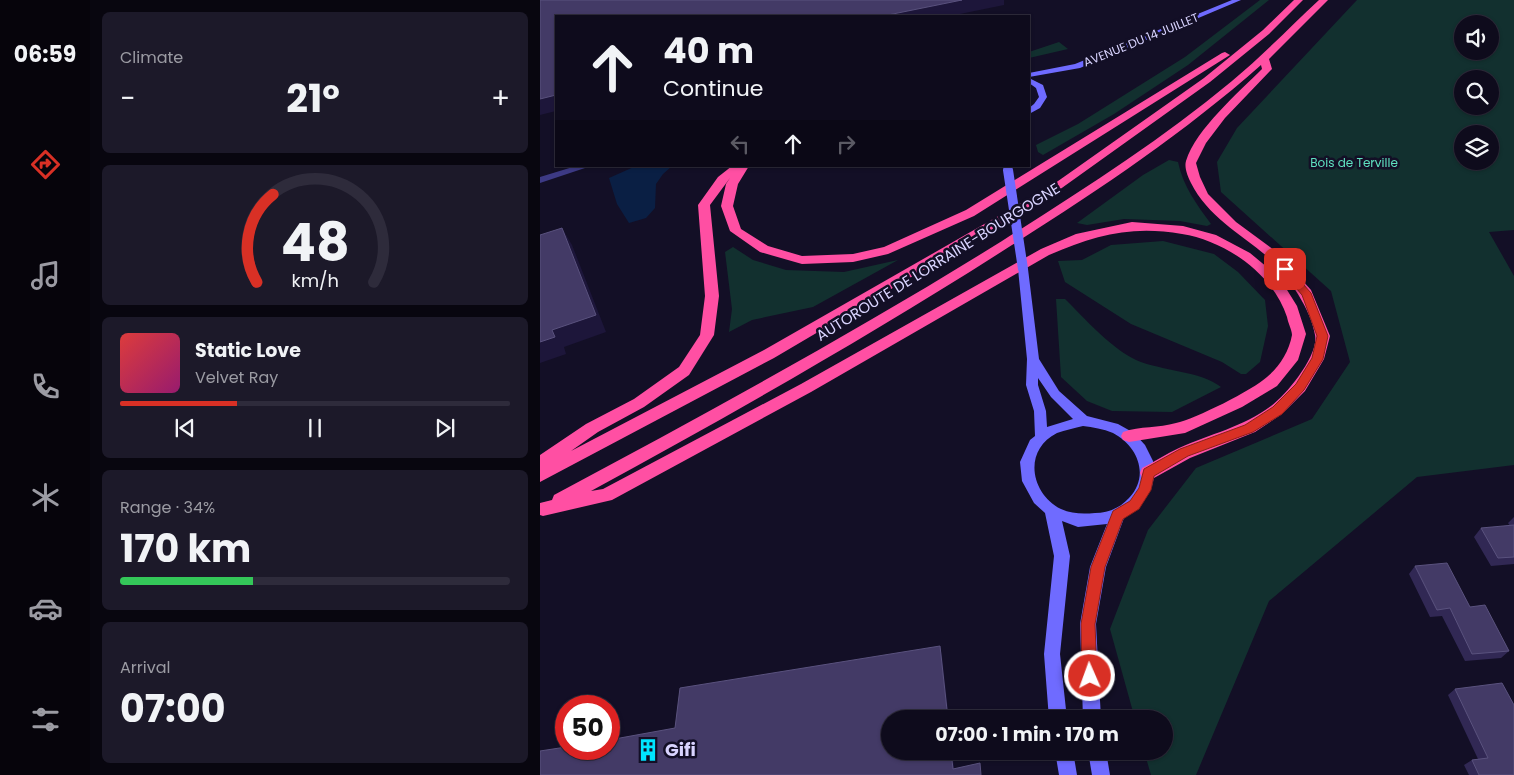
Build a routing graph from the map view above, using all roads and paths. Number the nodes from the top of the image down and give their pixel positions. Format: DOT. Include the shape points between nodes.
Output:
graph roads {
  1 [pos="1238,0"];
  2 [pos="1299,0"];
  3 [pos="1324,0"];
  4 [pos="1266,32"];
  5 [pos="1264,58"];
  6 [pos="1072,67"];
  7 [pos="1030,75"];
  8 [pos="1030,81"];
  9 [pos="1043,92"];
  10 [pos="1030,110"];
  11 [pos="584,167"];
  12 [pos="738,167"];
  13 [pos="743,167"];
  14 [pos="1008,168"];
  15 [pos="540,180"];
  16 [pos="1033,359"];
  17 [pos="1083,421"];
  18 [pos="1041,436"];
  19 [pos="1129,436"];
  20 [pos="540,464"];
  21 [pos="1148,473"];
  22 [pos="540,475"];
  23 [pos="541,510"];
  24 [pos="1052,510"];
  25 [pos="1118,515"];
  26 [pos="1057,710"];
  27 [pos="1092,710"];
  28 [pos="1066,760"];
  29 [pos="1098,760"];
  30 [pos="1068,775"];
  31 [pos="1101,775"];
  1 -- 6 [label="main road, AVENUE DU 14 JUILLET"];
  2 -- 4 [label="highway, AUTOROUTE DE LORRAINE-BOURGOGNE"];
  3 -- 5 [label="highway, AUTOROUTE DE LORRAINE-BOURGOGNE"];
  4 -- 13 [label="highway" via="970,213 888,250 853,258 802,260 764,249 736,231 728,206 732,184"];
  4 -- 22 [label="highway, AUTOROUTE DE LORRAINE-BOURGOGNE" via="1206,80 1055,188 769,354"];
  5 -- 21 [label="highway" via="1267,69 1221,116 1201,142 1191,163 1203,195 1232,225 1274,256 1306,293 1323,336 1317,359 1300,387 1277,410 1249,428 1184,453"];
  5 -- 23 [label="highway, AUTOROUTE DE LORRAINE-BOURGOGNE" via="1145,151 967,270 729,409"];
  6 -- 7 [label="main road, AVENUE DU 14 JUILLET"];
  6 -- 9 [label="main road, AVENUE DU 14 JUILLET" via="1052,80"];
  8 -- 9 [label="main road"];
  9 -- 10 [label="main road, AVENUE DU 14 JUILLET" via="1041,102"];
  11 -- 15 [label="street"];
  12 -- 20 [label="highway" via="722,179 704,205 711,306 707,335 684,371"];
  14 -- 16 [label="main road, bridge"];
  16 -- 17 [label="main road" via="1055,394"];
  16 -- 18 [label="main road" via="1032,385 1040,411"];
  17 -- 18 [label="main road" via="1067,423"];
  17 -- 19 [label="main road" via="1107,426"];
  18 -- 24 [label="main road" via="1028,456 1026,469 1028,482 1035,494"];
  19 -- 21 [label="main road" via="1146,459"];
  19 -- 23 [label="highway" via="1179,429 1237,403 1272,382 1291,360 1299,334 1290,306 1274,280 1246,256 1212,238 1183,230 1132,226 1080,238 1045,252 806,388 606,495"];
  21 -- 25 [label="main road" via="1145,490 1140,497"];
  24 -- 25 [label="main road" via="1084,521"];
  24 -- 26 [label="main road" via="1062,556 1052,654"];
  25 -- 27 [label="main road" via="1098,567 1088,624"];
  28 -- 30 [label="main road"];
  29 -- 31 [label="main road"];
}
